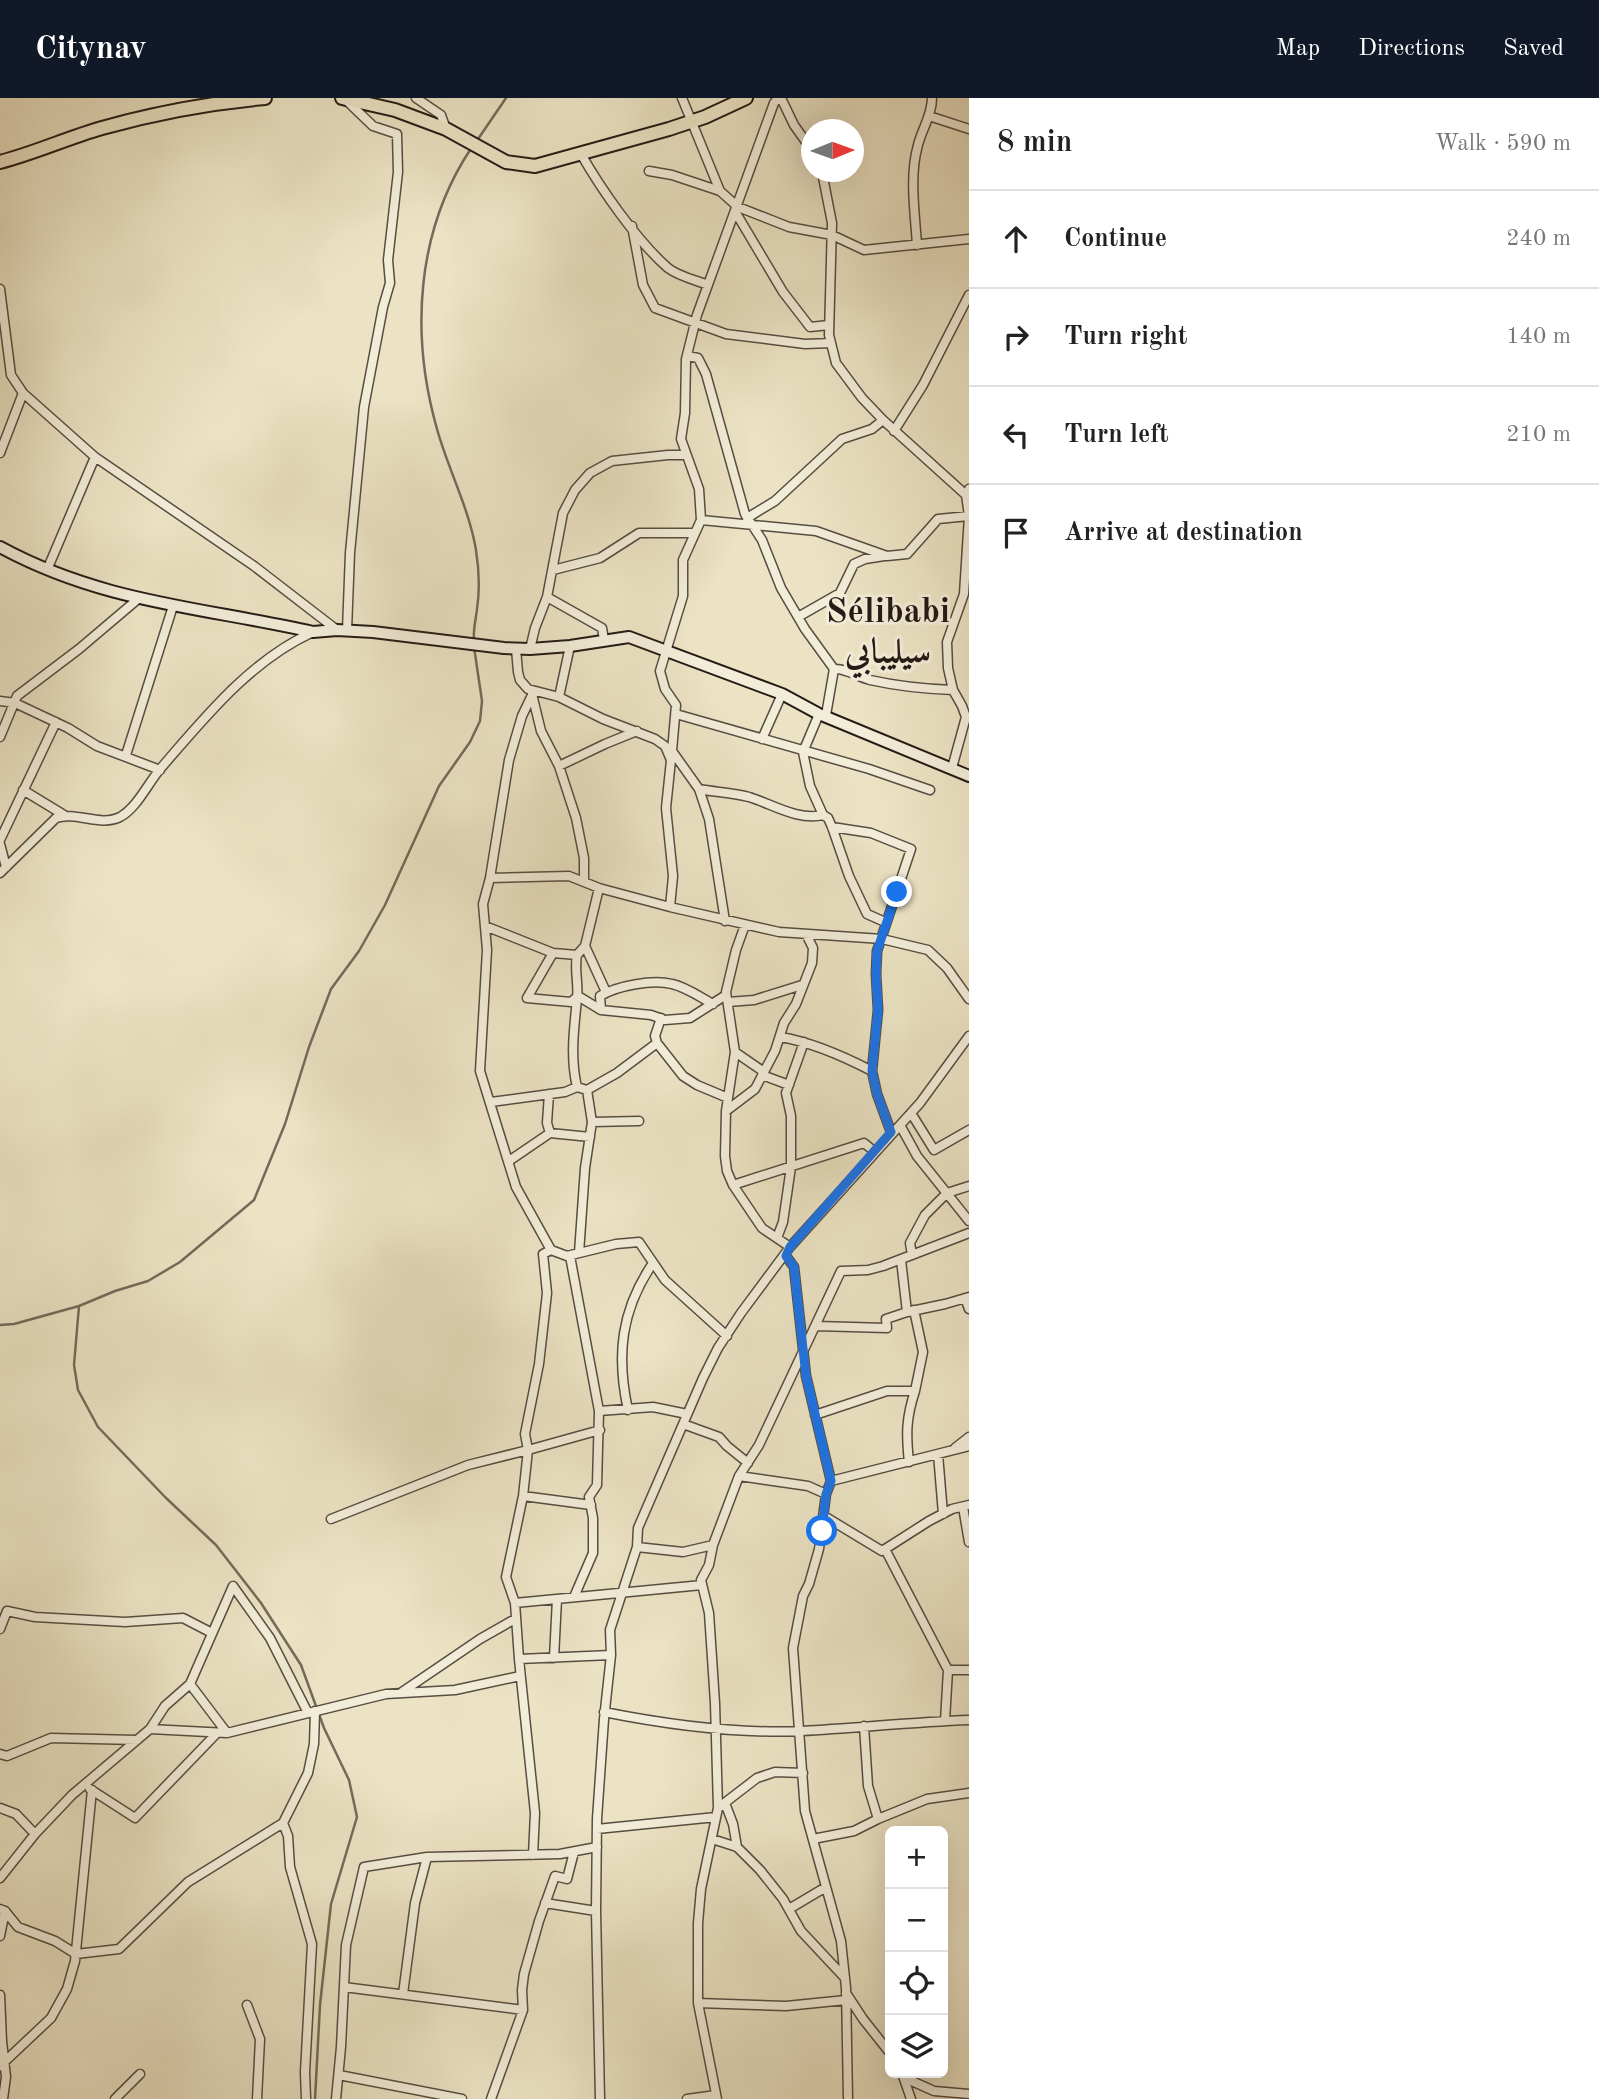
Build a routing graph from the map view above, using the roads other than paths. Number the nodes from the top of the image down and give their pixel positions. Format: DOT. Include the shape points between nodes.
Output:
graph roads {
  1 [pos="265,98"];
  2 [pos="344,98"];
  3 [pos="416,98"];
  4 [pos="682,98"];
  5 [pos="746,98"];
  6 [pos="780,98"];
  7 [pos="932,98"];
  8 [pos="239,99"];
  9 [pos="929,116"];
  10 [pos="693,121"];
  11 [pos="969,129"];
  12 [pos="451,133"];
  13 [pos="801,135"];
  14 [pos="581,154"];
  15 [pos="0,162"];
  16 [pos="649,170"];
  17 [pos="825,182"];
  18 [pos="720,191"];
  19 [pos="737,210"];
  20 [pos="632,226"];
  21 [pos="832,234"];
  22 [pos="969,239"];
  23 [pos="917,244"];
  24 [pos="708,285"];
  25 [pos="0,289"];
  26 [pos="968,299"];
  27 [pos="695,323"];
  28 [pos="829,325"];
  29 [pos="810,327"];
  30 [pos="805,344"];
  31 [pos="831,344"];
  32 [pos="687,356"];
  33 [pos="0,367"];
  34 [pos="11,375"];
  35 [pos="23,393"];
  36 [pos="883,421"];
  37 [pos="894,431"];
  38 [pos="0,453"];
  39 [pos="685,456"];
  40 [pos="95,457"];
  41 [pos="968,492"];
  42 [pos="969,507"];
  43 [pos="969,516"];
  44 [pos="701,520"];
  45 [pos="749,521"];
  46 [pos="695,533"];
  47 [pos="0,547"];
  48 [pos="887,556"];
  49 [pos="47,570"];
  50 [pos="553,570"];
  51 [pos="967,590"];
  52 [pos="547,597"];
  53 [pos="138,599"];
  54 [pos="173,606"];
  55 [pos="798,617"];
  56 [pos="342,630"];
  57 [pos="313,632"];
  58 [pos="604,640"];
  59 [pos="570,646"];
  60 [pos="516,649"];
  61 [pos="530,649"];
  62 [pos="668,650"];
  63 [pos="834,669"];
  64 [pos="953,690"];
  65 [pos="533,693"];
  66 [pos="782,694"];
  67 [pos="559,697"];
  68 [pos="0,701"];
  69 [pos="15,703"];
  70 [pos="966,704"];
  71 [pos="676,714"];
  72 [pos="823,715"];
  73 [pos="56,722"];
  74 [pos="638,731"];
  75 [pos="0,737"];
  76 [pos="672,737"];
  77 [pos="655,739"];
  78 [pos="762,739"];
  79 [pos="803,752"];
  80 [pos="126,755"];
  81 [pos="674,760"];
  82 [pos="559,766"];
  83 [pos="952,768"];
  84 [pos="160,770"];
  85 [pos="969,776"];
  86 [pos="699,789"];
  87 [pos="23,790"];
  88 [pos="930,790"];
  89 [pos="64,815"];
  90 [pos="823,815"];
  91 [pos="832,827"];
  92 [pos="0,842"];
  93 [pos="3,870"];
  94 [pos="490,878"];
  95 [pos="584,881"];
  96 [pos="599,888"];
  97 [pos="670,907"];
  98 [pos="725,921"];
  99 [pos="885,922"];
  100 [pos="745,925"];
  101 [pos="485,926"];
  102 [pos="806,934"];
  103 [pos="882,939"];
  104 [pos="585,946"];
  105 [pos="553,953"];
  106 [pos="577,955"];
  107 [pos="802,985"];
  108 [pos="606,992"];
  109 [pos="578,996"];
  110 [pos="727,998"];
  111 [pos="969,999"];
  112 [pos="713,1004"];
  113 [pos="601,1010"];
  114 [pos="660,1018"];
  115 [pos="969,1036"];
  116 [pos="780,1037"];
  117 [pos="804,1042"];
  118 [pos="657,1043"];
  119 [pos="735,1052"];
  120 [pos="872,1071"];
  121 [pos="763,1074"];
  122 [pos="789,1084"];
  123 [pos="577,1087"];
  124 [pos="587,1090"];
  125 [pos="549,1094"];
  126 [pos="727,1098"];
  127 [pos="491,1102"];
  128 [pos="726,1111"];
  129 [pos="911,1114"];
  130 [pos="639,1121"];
  131 [pos="593,1122"];
  132 [pos="900,1125"];
  133 [pos="969,1130"];
  134 [pos="891,1132"];
  135 [pos="550,1133"];
  136 [pos="590,1137"];
  137 [pos="875,1152"];
  138 [pos="509,1161"];
  139 [pos="791,1167"];
  140 [pos="733,1185"];
  141 [pos="969,1186"];
  142 [pos="947,1193"];
  143 [pos="969,1221"];
  144 [pos="969,1233"];
  145 [pos="776,1238"];
  146 [pos="551,1250"];
  147 [pos="788,1252"];
  148 [pos="575,1254"];
  149 [pos="912,1255"];
  150 [pos="901,1260"];
  151 [pos="653,1263"];
  152 [pos="967,1298"];
  153 [pos="969,1309"];
  154 [pos="911,1311"];
  155 [pos="816,1326"];
  156 [pos="727,1336"];
  157 [pos="803,1349"];
  158 [pos="915,1391"];
  159 [pos="599,1410"];
  160 [pos="628,1410"];
  161 [pos="687,1414"];
  162 [pos="815,1415"];
  163 [pos="683,1424"];
  164 [pos="600,1430"];
  165 [pos="969,1437"];
  166 [pos="969,1446"];
  167 [pos="528,1450"];
  168 [pos="953,1450"];
  169 [pos="938,1454"];
  170 [pos="909,1462"];
  171 [pos="748,1463"];
  172 [pos="739,1476"];
  173 [pos="831,1481"];
  174 [pos="826,1494"];
  175 [pos="523,1496"];
  176 [pos="592,1505"];
  177 [pos="966,1506"];
  178 [pos="943,1514"];
  179 [pos="824,1516"];
  180 [pos="331,1519"];
  181 [pos="969,1542"];
  182 [pos="713,1545"];
  183 [pos="637,1547"];
  184 [pos="885,1549"];
  185 [pos="702,1585"];
  186 [pos="621,1594"];
  187 [pos="574,1597"];
  188 [pos="556,1599"];
  189 [pos="515,1602"];
  190 [pos="515,1619"];
  191 [pos="0,1629"];
  192 [pos="212,1633"];
  193 [pos="611,1655"];
  194 [pos="554,1658"];
  195 [pos="519,1659"];
  196 [pos="948,1670"];
  197 [pos="969,1670"];
  198 [pos="520,1676"];
  199 [pos="190,1684"];
  200 [pos="400,1694"];
  201 [pos="312,1712"];
  202 [pos="604,1712"];
  203 [pos="969,1720"];
  204 [pos="945,1721"];
  205 [pos="864,1726"];
  206 [pos="716,1728"];
  207 [pos="150,1729"];
  208 [pos="801,1731"];
  209 [pos="217,1733"];
  210 [pos="227,1733"];
  211 [pos="137,1740"];
  212 [pos="0,1754"];
  213 [pos="803,1773"];
  214 [pos="84,1785"];
  215 [pos="92,1790"];
  216 [pos="969,1793"];
  217 [pos="0,1808"];
  218 [pos="720,1809"];
  219 [pos="878,1819"];
  220 [pos="283,1823"];
  221 [pos="597,1829"];
  222 [pos="36,1834"];
  223 [pos="712,1839"];
  224 [pos="813,1839"];
  225 [pos="597,1847"];
  226 [pos="737,1847"];
  227 [pos="574,1852"];
  228 [pos="533,1856"];
  229 [pos="427,1857"];
  230 [pos="0,1878"];
  231 [pos="827,1887"];
  232 [pos="545,1903"];
  233 [pos="789,1909"];
  234 [pos="2,1910"];
  235 [pos="596,1911"];
  236 [pos="0,1936"];
  237 [pos="76,1954"];
  238 [pos="845,1978"];
  239 [pos="344,1987"];
  240 [pos="403,1994"];
  241 [pos="0,1995"];
  242 [pos="846,1997"];
  243 [pos="698,2003"];
  244 [pos="247,2005"];
  245 [pos="523,2010"];
  246 [pos="885,2047"];
  247 [pos="2,2064"];
  248 [pos="140,2074"];
  249 [pos="339,2075"];
  250 [pos="904,2078"];
  251 [pos="909,2078"];
  252 [pos="969,2094"];
  253 [pos="717,2097"];
  254 [pos="3,2099"];
  255 [pos="115,2099"];
  256 [pos="257,2099"];
  257 [pos="306,2099"];
  258 [pos="336,2099"];
  259 [pos="462,2099"];
  260 [pos="491,2099"];
  261 [pos="600,2099"];
  262 [pos="687,2099"];
  263 [pos="726,2099"];
  264 [pos="848,2099"];
  265 [pos="911,2099"];
  1 -- 8 [label="main road"];
  2 -- 12 [label="main road" via="395,110"];
  2 -- 56 [label="street" via="373,126 397,134 398,172 388,260 390,283 364,407"];
  3 -- 12 [label="street" via="441,115"];
  4 -- 10 [label="street"];
  5 -- 10 [label="main road"];
  6 -- 13 [label="street"];
  6 -- 19 [label="street" via="756,148"];
  7 -- 9 [label="street"];
  8 -- 15 [label="main road" via="100,129"];
  9 -- 11 [label="street"];
  9 -- 23 [label="street" via="917,146"];
  10 -- 14 [label="main road"];
  10 -- 18 [label="street"];
  12 -- 14 [label="main road" via="506,162 535,166"];
  14 -- 20 [label="street"];
  16 -- 18 [label="street"];
  17 -- 21 [label="street"];
  18 -- 19 [label="street"];
  19 -- 21 [label="street" via="789,227"];
  19 -- 24 [label="street"];
  19 -- 29 [label="street" via="783,292"];
  20 -- 24 [label="street" via="669,270"];
  20 -- 27 [label="street" via="643,285 655,308"];
  21 -- 23 [label="street" via="864,250"];
  21 -- 28 [label="street"];
  22 -- 23 [label="street"];
  24 -- 27 [label="street"];
  25 -- 34 [label="street"];
  26 -- 37 [label="street"];
  27 -- 30 [label="street" via="726,334"];
  27 -- 32 [label="street"];
  28 -- 29 [label="street"];
  28 -- 31 [label="street"];
  29 -- 30 [label="street"];
  30 -- 31 [label="street"];
  31 -- 36 [label="street" via="836,363"];
  32 -- 39 [label="street" via="681,439"];
  32 -- 45 [label="street" via="698,358 706,374"];
  33 -- 34 [label="street"];
  34 -- 35 [label="street"];
  35 -- 38 [label="street"];
  35 -- 40 [label="street"];
  36 -- 37 [label="street"];
  36 -- 45 [label="street" via="842,439"];
  37 -- 41 [label="street"];
  39 -- 44 [label="street" via="699,489"];
  39 -- 50 [label="street" via="612,460 590,473 564,513"];
  40 -- 49 [label="street"];
  40 -- 56 [label="street"];
  41 -- 42 [label="street"];
  42 -- 43 [label="street"];
  43 -- 48 [label="street" via="939,519 907,554"];
  43 -- 51 [label="street"];
  44 -- 45 [label="street"];
  44 -- 46 [label="street"];
  45 -- 48 [label="street" via="816,531"];
  45 -- 55 [label="street"];
  46 -- 50 [label="street" via="639,533 600,558"];
  46 -- 62 [label="street" via="683,560 683,596"];
  47 -- 49 [label="street"];
  48 -- 55 [label="street" via="854,564 840,593"];
  49 -- 53 [label="street"];
  50 -- 52 [label="street"];
  51 -- 64 [label="street" via="947,642"];
  52 -- 58 [label="street" via="602,628"];
  52 -- 61 [label="street"];
  53 -- 54 [label="street"];
  53 -- 69 [label="street" via="17,696"];
  54 -- 57 [label="street"];
  54 -- 80 [label="street"];
  55 -- 63 [label="street"];
  56 -- 57 [label="street"];
  56 -- 60 [label="street"];
  57 -- 84 [label="street" via="290,643 243,680"];
  58 -- 59 [label="street"];
  58 -- 62 [label="street" via="629,637"];
  59 -- 61 [label="street"];
  59 -- 67 [label="street"];
  60 -- 61 [label="street"];
  60 -- 65 [label="street" via="520,680"];
  62 -- 66 [label="street"];
  62 -- 71 [label="street" via="660,671"];
  63 -- 64 [label="street" via="868,679"];
  63 -- 72 [label="street"];
  64 -- 70 [label="street"];
  65 -- 67 [label="street"];
  65 -- 82 [label="street" via="541,731"];
  65 -- 94 [label="street" via="509,760"];
  66 -- 72 [label="street"];
  66 -- 78 [label="street"];
  67 -- 74 [label="street"];
  68 -- 69 [label="street"];
  69 -- 73 [label="street"];
  69 -- 75 [label="street"];
  70 -- 83 [label="street"];
  71 -- 76 [label="street"];
  71 -- 78 [label="street"];
  72 -- 79 [label="street"];
  72 -- 83 [label="street"];
  73 -- 80 [label="street" via="97,746"];
  73 -- 87 [label="street"];
  74 -- 77 [label="street"];
  74 -- 82 [label="street"];
  76 -- 77 [label="street"];
  76 -- 81 [label="street"];
  77 -- 81 [label="street"];
  78 -- 79 [label="street"];
  79 -- 88 [label="street"];
  79 -- 90 [label="street" via="810,786"];
  80 -- 84 [label="street"];
  81 -- 86 [label="street"];
  81 -- 97 [label="street" via="666,808 673,876"];
  82 -- 95 [label="street" via="576,818"];
  83 -- 85 [label="street"];
  84 -- 89 [label="street" via="118,818"];
  86 -- 90 [label="street" via="747,797 813,817"];
  86 -- 98 [label="street" via="709,819"];
  87 -- 89 [label="street"];
  87 -- 92 [label="street"];
  89 -- 93 [label="street" via="47,824"];
  90 -- 91 [label="street"];
  91 -- 99 [label="street" via="867,914"];
  91 -- 99 [label="street" via="871,833 911,849"];
  92 -- 93 [label="street"];
  94 -- 95 [label="street" via="548,875"];
  94 -- 101 [label="street" via="483,904"];
  95 -- 96 [label="street"];
  96 -- 97 [label="street"];
  96 -- 104 [label="street"];
  97 -- 98 [label="street"];
  98 -- 100 [label="street"];
  99 -- 103 [label="street"];
  100 -- 102 [label="street"];
  100 -- 110 [label="street"];
  101 -- 105 [label="street"];
  101 -- 127 [label="street" via="480,1071"];
  102 -- 103 [label="street"];
  102 -- 107 [label="street" via="813,947 812,962"];
  103 -- 111 [label="street" via="928,950"];
  103 -- 120 [label="street" via="877,951"];
  104 -- 106 [label="street"];
  104 -- 108 [label="street"];
  105 -- 106 [label="street"];
  105 -- 109 [label="street" via="527,998 571,1002"];
  106 -- 109 [label="street"];
  107 -- 110 [label="street" via="754,1000"];
  107 -- 116 [label="street"];
  108 -- 112 [label="street" via="671,983"];
  108 -- 113 [label="street" via="600,996"];
  109 -- 113 [label="street"];
  109 -- 123 [label="street" via="572,1050"];
  110 -- 112 [label="street"];
  110 -- 119 [label="street"];
  112 -- 114 [label="street" via="690,1018"];
  113 -- 114 [label="street"];
  114 -- 118 [label="street"];
  115 -- 129 [label="street"];
  116 -- 117 [label="street"];
  116 -- 121 [label="street"];
  117 -- 120 [label="street"];
  117 -- 122 [label="street"];
  118 -- 124 [label="street"];
  118 -- 126 [label="street" via="683,1076"];
  119 -- 121 [label="street"];
  119 -- 126 [label="street"];
  120 -- 134 [label="street"];
  121 -- 122 [label="street"];
  121 -- 128 [label="street" via="755,1089"];
  122 -- 139 [label="street"];
  123 -- 124 [label="street"];
  123 -- 125 [label="street"];
  124 -- 131 [label="street"];
  125 -- 127 [label="street"];
  125 -- 135 [label="street"];
  126 -- 128 [label="street"];
  127 -- 138 [label="street"];
  128 -- 140 [label="street" via="725,1156"];
  129 -- 132 [label="street"];
  129 -- 133 [label="street" via="934,1150"];
  130 -- 131 [label="street"];
  131 -- 136 [label="street"];
  132 -- 134 [label="street"];
  132 -- 142 [label="street" via="917,1156"];
  134 -- 137 [label="street"];
  135 -- 136 [label="street"];
  135 -- 138 [label="street"];
  136 -- 148 [label="street"];
  137 -- 139 [label="street" via="864,1143"];
  137 -- 147 [label="street"];
  138 -- 146 [label="street" via="516,1186"];
  139 -- 140 [label="street"];
  139 -- 145 [label="street" via="783,1222"];
  140 -- 145 [label="street" via="762,1228"];
  141 -- 142 [label="street"];
  142 -- 143 [label="street"];
  142 -- 149 [label="street" via="925,1215 910,1243"];
  144 -- 149 [label="street"];
  145 -- 147 [label="street"];
  146 -- 148 [label="street"];
  146 -- 167 [label="street" via="543,1254 547,1293 525,1434"];
  147 -- 156 [label="street"];
  147 -- 157 [label="street" via="794,1267"];
  148 -- 151 [label="street" via="639,1242"];
  148 -- 159 [label="street"];
  149 -- 150 [label="street"];
  150 -- 154 [label="street"];
  150 -- 155 [label="street" via="868,1270 841,1271"];
  151 -- 156 [label="street" via="674,1289"];
  151 -- 160 [label="street" via="630,1307 621,1342"];
  152 -- 153 [label="street"];
  152 -- 154 [label="street"];
  154 -- 155 [label="street" via="886,1319 887,1328"];
  154 -- 158 [label="street" via="923,1352"];
  155 -- 157 [label="street"];
  156 -- 161 [label="street"];
  157 -- 162 [label="street"];
  157 -- 171 [label="street"];
  158 -- 162 [label="street" via="887,1391"];
  158 -- 170 [label="street" via="907,1415"];
  159 -- 160 [label="street"];
  159 -- 164 [label="street"];
  160 -- 161 [label="street" via="653,1407"];
  161 -- 163 [label="street"];
  162 -- 173 [label="street"];
  163 -- 171 [label="street" via="719,1437"];
  163 -- 183 [label="street" via="638,1528"];
  164 -- 167 [label="street"];
  164 -- 176 [label="street" via="597,1485 589,1497"];
  165 -- 168 [label="street"];
  166 -- 168 [label="street"];
  167 -- 175 [label="street"];
  167 -- 180 [label="street" via="468,1465"];
  168 -- 169 [label="street"];
  169 -- 170 [label="street"];
  169 -- 178 [label="street"];
  170 -- 173 [label="street"];
  171 -- 172 [label="street"];
  172 -- 174 [label="street" via="807,1486"];
  172 -- 182 [label="street"];
  173 -- 174 [label="street"];
  174 -- 179 [label="street"];
  175 -- 176 [label="street"];
  175 -- 189 [label="street" via="506,1577"];
  176 -- 187 [label="street" via="593,1553"];
  177 -- 178 [label="street"];
  177 -- 181 [label="street"];
  178 -- 184 [label="street"];
  179 -- 184 [label="street"];
  179 -- 208 [label="street" via="793,1648"];
  182 -- 183 [label="street" via="683,1552"];
  182 -- 185 [label="street"];
  183 -- 186 [label="street"];
  184 -- 196 [label="street"];
  185 -- 186 [label="street"];
  185 -- 206 [label="street" via="709,1613"];
  186 -- 187 [label="street"];
  186 -- 193 [label="street" via="610,1630"];
  187 -- 188 [label="street"];
  188 -- 189 [label="street"];
  188 -- 194 [label="street"];
  189 -- 190 [label="street"];
  190 -- 195 [label="street"];
  190 -- 200 [label="street"];
  191 -- 192 [label="street" via="7,1611 125,1622 183,1618"];
  192 -- 199 [label="street"];
  192 -- 201 [label="street" via="233,1586"];
  193 -- 194 [label="street"];
  193 -- 202 [label="street"];
  194 -- 195 [label="street"];
  195 -- 198 [label="street"];
  196 -- 197 [label="street"];
  196 -- 204 [label="street"];
  198 -- 200 [label="street" via="455,1690"];
  198 -- 228 [label="street" via="535,1813"];
  199 -- 207 [label="street" via="165,1706"];
  199 -- 210 [label="street"];
  200 -- 201 [label="street"];
  201 -- 210 [label="street"];
  201 -- 220 [label="street" via="314,1744 308,1773"];
  202 -- 206 [label="street" via="661,1724"];
  202 -- 221 [label="street"];
  203 -- 204 [label="street"];
  204 -- 205 [label="street"];
  205 -- 208 [label="street"];
  205 -- 219 [label="street" via="868,1786"];
  206 -- 208 [label="street"];
  206 -- 218 [label="street"];
  207 -- 209 [label="street"];
  207 -- 211 [label="street"];
  208 -- 213 [label="street"];
  209 -- 210 [label="street"];
  209 -- 215 [label="street" via="135,1818"];
  211 -- 212 [label="street" via="51,1738 7,1756"];
  211 -- 214 [label="street"];
  213 -- 218 [label="street" via="775,1772 757,1778"];
  213 -- 224 [label="street" via="805,1811"];
  214 -- 215 [label="street"];
  214 -- 222 [label="street"];
  215 -- 237 [label="street"];
  216 -- 219 [label="street" via="927,1799"];
  217 -- 222 [label="street" via="16,1814"];
  218 -- 221 [label="street"];
  218 -- 223 [label="street"];
  218 -- 226 [label="street" via="733,1824"];
  219 -- 224 [label="street" via="854,1831"];
  220 -- 237 [label="street" via="188,1882 119,1949"];
  220 -- 257 [label="street" via="312,1944"];
  221 -- 225 [label="street"];
  222 -- 230 [label="street"];
  223 -- 226 [label="street"];
  223 -- 243 [label="street" via="698,1923"];
  224 -- 231 [label="street"];
  225 -- 227 [label="street"];
  225 -- 235 [label="street"];
  226 -- 233 [label="street"];
  227 -- 228 [label="street"];
  227 -- 232 [label="street" via="567,1879 555,1876"];
  228 -- 229 [label="street"];
  229 -- 239 [label="street" via="365,1867 346,1945"];
  229 -- 240 [label="street" via="415,1903"];
  231 -- 233 [label="street"];
  231 -- 238 [label="street"];
  232 -- 235 [label="street"];
  232 -- 245 [label="street" via="524,1974"];
  233 -- 238 [label="street" via="801,1931"];
  234 -- 236 [label="street"];
  234 -- 237 [label="street" via="18,1927"];
  235 -- 261 [label="street"];
  237 -- 247 [label="street" via="67,1989 51,2018"];
  238 -- 242 [label="street"];
  239 -- 240 [label="street"];
  239 -- 249 [label="street"];
  240 -- 245 [label="street"];
  241 -- 247 [label="street"];
  242 -- 243 [label="street" via="786,2007"];
  242 -- 246 [label="street"];
  242 -- 264 [label="street"];
  243 -- 253 [label="street"];
  244 -- 256 [label="street" via="260,2039"];
  245 -- 260 [label="street"];
  247 -- 254 [label="street" via="6,2077"];
  248 -- 255 [label="street"];
  249 -- 258 [label="street"];
  249 -- 259 [label="street"];
  250 -- 265 [label="street"];
  251 -- 252 [label="street" via="934,2091"];
  253 -- 262 [label="street"];
  253 -- 263 [label="street"];
}
